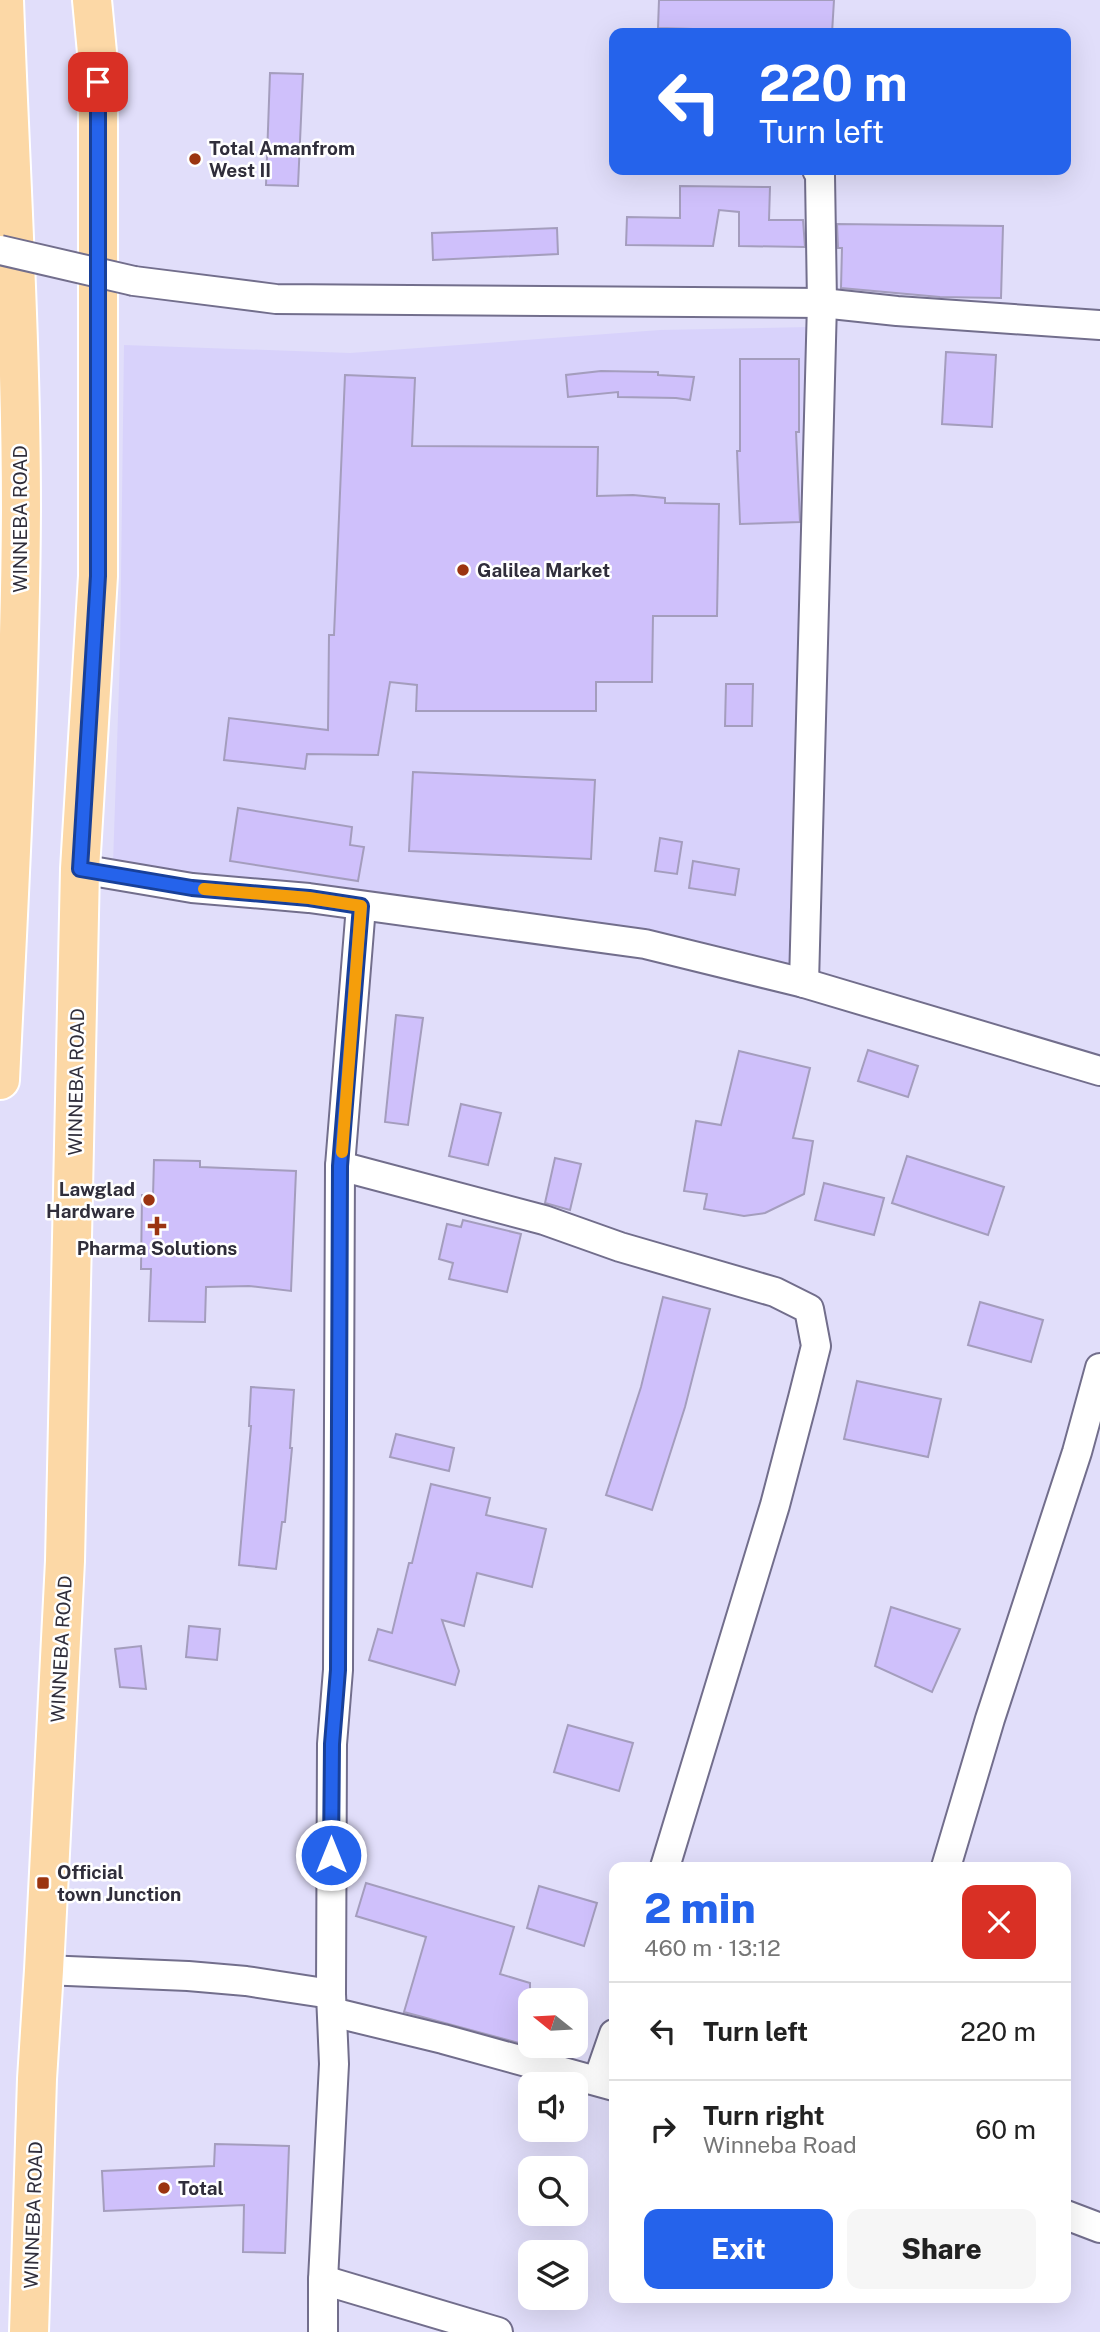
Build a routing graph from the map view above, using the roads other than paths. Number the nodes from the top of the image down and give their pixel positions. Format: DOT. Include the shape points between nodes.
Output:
graph roads {
  1 [pos="4,0"];
  2 [pos="92,0"];
  3 [pos="820,175"];
  4 [pos="0,250"];
  5 [pos="822,303"];
  6 [pos="1100,325"];
  7 [pos="10,512"];
  8 [pos="9,730"];
  9 [pos="80,869"];
  10 [pos="5,886"];
  11 [pos="361,906"];
  12 [pos="804,983"];
  13 [pos="1100,1071"];
  14 [pos="0,1080"];
  15 [pos="340,1166"];
  16 [pos="1100,1368"];
  17 [pos="667,1862"];
  18 [pos="947,1862"];
  19 [pos="44,1970"];
  20 [pos="332,2003"];
  21 [pos="609,2065"];
  22 [pos="606,2083"];
  23 [pos="1071,2217"];
  24 [pos="1100,2227"];
  25 [pos="323,2280"];
  26 [pos="29,2332"];
  27 [pos="323,2332"];
  28 [pos="498,2332"];
  1 -- 7 [label="highway, WINNEBA ROAD" via="19,362"];
  2 -- 9 [label="highway, WINNEBA ROAD" via="98,63 98,576"];
  3 -- 5 [label="street"];
  4 -- 5 [label="street, bridge" via="134,281 276,299"];
  5 -- 6 [label="street"];
  5 -- 12 [label="street"];
  7 -- 8 [label="highway, WINNEBA ROAD"];
  8 -- 10 [label="highway, WINNEBA ROAD"];
  9 -- 11 [label="street" via="192,888"];
  9 -- 19 [label="highway, WINNEBA ROAD" via="66,1547"];
  10 -- 14 [label="highway, WINNEBA ROAD"];
  11 -- 12 [label="street" via="645,944"];
  11 -- 15 [label="street"];
  12 -- 13 [label="street"];
  15 -- 17 [label="street" via="544,1220 775,1292 809,1309 816,1346 803,1398"];
  15 -- 20 [label="street"];
  16 -- 18 [label="street"];
  19 -- 20 [label="street" via="246,1981"];
  19 -- 26 [label="highway, WINNEBA ROAD"];
  20 -- 22 [label="street"];
  20 -- 25 [label="street" via="334,2064"];
  21 -- 22 [label="street"];
  23 -- 24 [label="street"];
  25 -- 27 [label="street"];
  25 -- 28 [label="street"];
}
